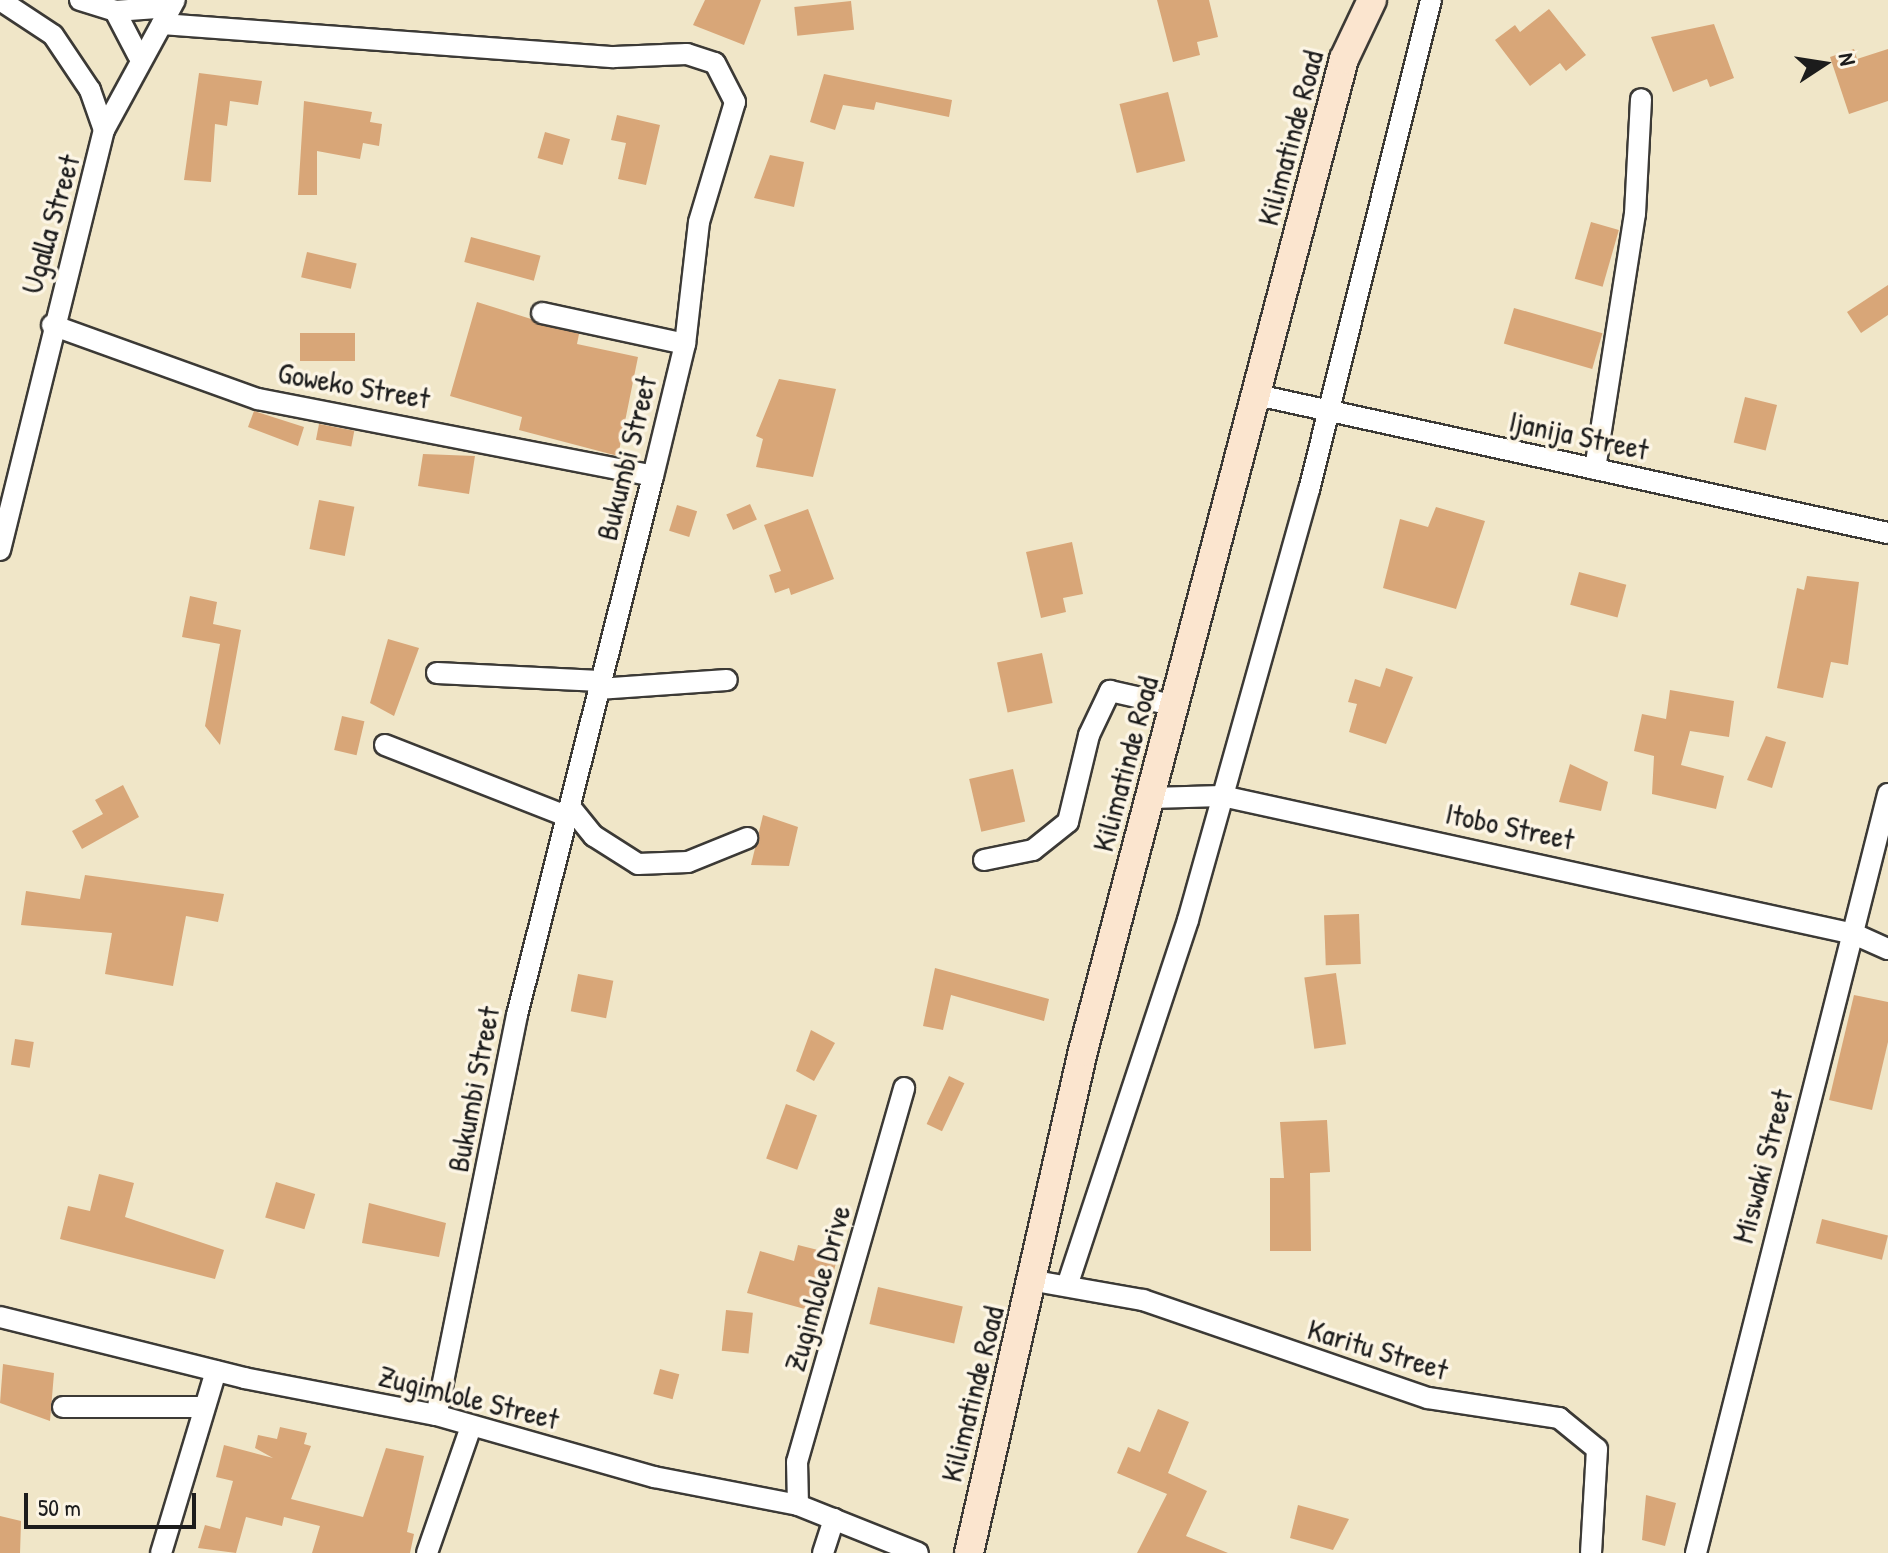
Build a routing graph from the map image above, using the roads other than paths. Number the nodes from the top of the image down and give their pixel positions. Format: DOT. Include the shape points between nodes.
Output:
graph roads {
  1 [pos="0,0"];
  2 [pos="80,0"];
  3 [pos="1372,0"];
  4 [pos="1431,0"];
  5 [pos="169,10"];
  6 [pos="115,11"];
  7 [pos="138,55"];
  8 [pos="1641,99"];
  9 [pos="104,130"];
  10 [pos="542,313"];
  11 [pos="52,325"];
  12 [pos="685,344"];
  13 [pos="1257,395"];
  14 [pos="1325,411"];
  15 [pos="1595,469"];
  16 [pos="653,476"];
  17 [pos="1888,533"];
  18 [pos="0,550"];
  19 [pos="437,673"];
  20 [pos="727,680"];
  21 [pos="599,685"];
  22 [pos="1176,706"];
  23 [pos="385,745"];
  24 [pos="1888,794"];
  25 [pos="1222,796"];
  26 [pos="1151,798"];
  27 [pos="570,813"];
  28 [pos="747,838"];
  29 [pos="984,860"];
  30 [pos="1854,934"];
  31 [pos="1888,949"];
  32 [pos="904,1088"];
  33 [pos="1035,1281"];
  34 [pos="1068,1283"];
  35 [pos="0,1317"];
  36 [pos="216,1371"];
  37 [pos="63,1407"];
  38 [pos="202,1407"];
  39 [pos="436,1415"];
  40 [pos="471,1427"];
  41 [pos="798,1505"];
  42 [pos="834,1519"];
  43 [pos="161,1553"];
  44 [pos="427,1553"];
  45 [pos="823,1553"];
  46 [pos="918,1553"];
  47 [pos="969,1553"];
  48 [pos="1591,1553"];
  49 [pos="1696,1553"];
  1 -- 9 [label="street, Ugalla Street" via="53,35 90,90"];
  2 -- 6 [label="street"];
  3 -- 13 [label="main road, Kilimatinde Road" via="1344,59"];
  4 -- 14 [label="street"];
  5 -- 6 [label="street, Bukumbi Street"];
  5 -- 7 [label="street"];
  5 -- 12 [label="street, Bukumbi Street" via="614,57 687,54 715,63 735,102 699,222"];
  6 -- 7 [label="street"];
  7 -- 9 [label="street"];
  8 -- 15 [label="street" via="1635,214"];
  9 -- 11 [label="street, Ugalla Street"];
  10 -- 12 [label="street"];
  11 -- 16 [label="street, Goweko Street" via="258,399"];
  11 -- 18 [label="street, Ugalla Street"];
  12 -- 16 [label="street, Bukumbi Street"];
  13 -- 14 [label="street, Ijanija Street"];
  13 -- 22 [label="main road, Kilimatinde Road"];
  14 -- 15 [label="street, Ijanija Street"];
  14 -- 25 [label="street"];
  15 -- 17 [label="street, Ijanija Street"];
  16 -- 21 [label="street, Bukumbi Street"];
  19 -- 21 [label="street"];
  20 -- 21 [label="street"];
  21 -- 27 [label="street, Bukumbi Street"];
  22 -- 26 [label="main road, Kilimatinde Road"];
  22 -- 29 [label="street" via="1110,691 1089,735 1068,822 1033,850"];
  23 -- 27 [label="street"];
  24 -- 30 [label="street, Miswaki Street"];
  25 -- 26 [label="street, Itobo Street"];
  25 -- 30 [label="street, Itobo Street"];
  25 -- 34 [label="street"];
  26 -- 33 [label="main road, Kilimatinde Road" via="1083,1051"];
  27 -- 28 [label="street" via="638,864 688,862"];
  27 -- 39 [label="street, Bukumbi Street" via="517,1015"];
  30 -- 31 [label="street, Itobo Street"];
  30 -- 49 [label="street, Miswaki Street"];
  32 -- 41 [label="street, Zugimlole Drive" via="797,1462"];
  33 -- 34 [label="street, Karitu Street"];
  33 -- 47 [label="main road, Kilimatinde Road"];
  34 -- 48 [label="street, Karitu Street" via="1143,1300 1428,1398 1559,1418 1597,1449"];
  35 -- 36 [label="street, Zugimlole Street"];
  36 -- 38 [label="street"];
  36 -- 39 [label="street, Zugimlole Street"];
  37 -- 38 [label="street"];
  38 -- 43 [label="street"];
  39 -- 40 [label="street, Zugimlole Street"];
  40 -- 41 [label="street, Zugimlole Street" via="654,1477"];
  40 -- 44 [label="street"];
  41 -- 42 [label="street, Zugimlole Street"];
  42 -- 45 [label="street"];
  42 -- 46 [label="street, Zugimlole Street"];
}
